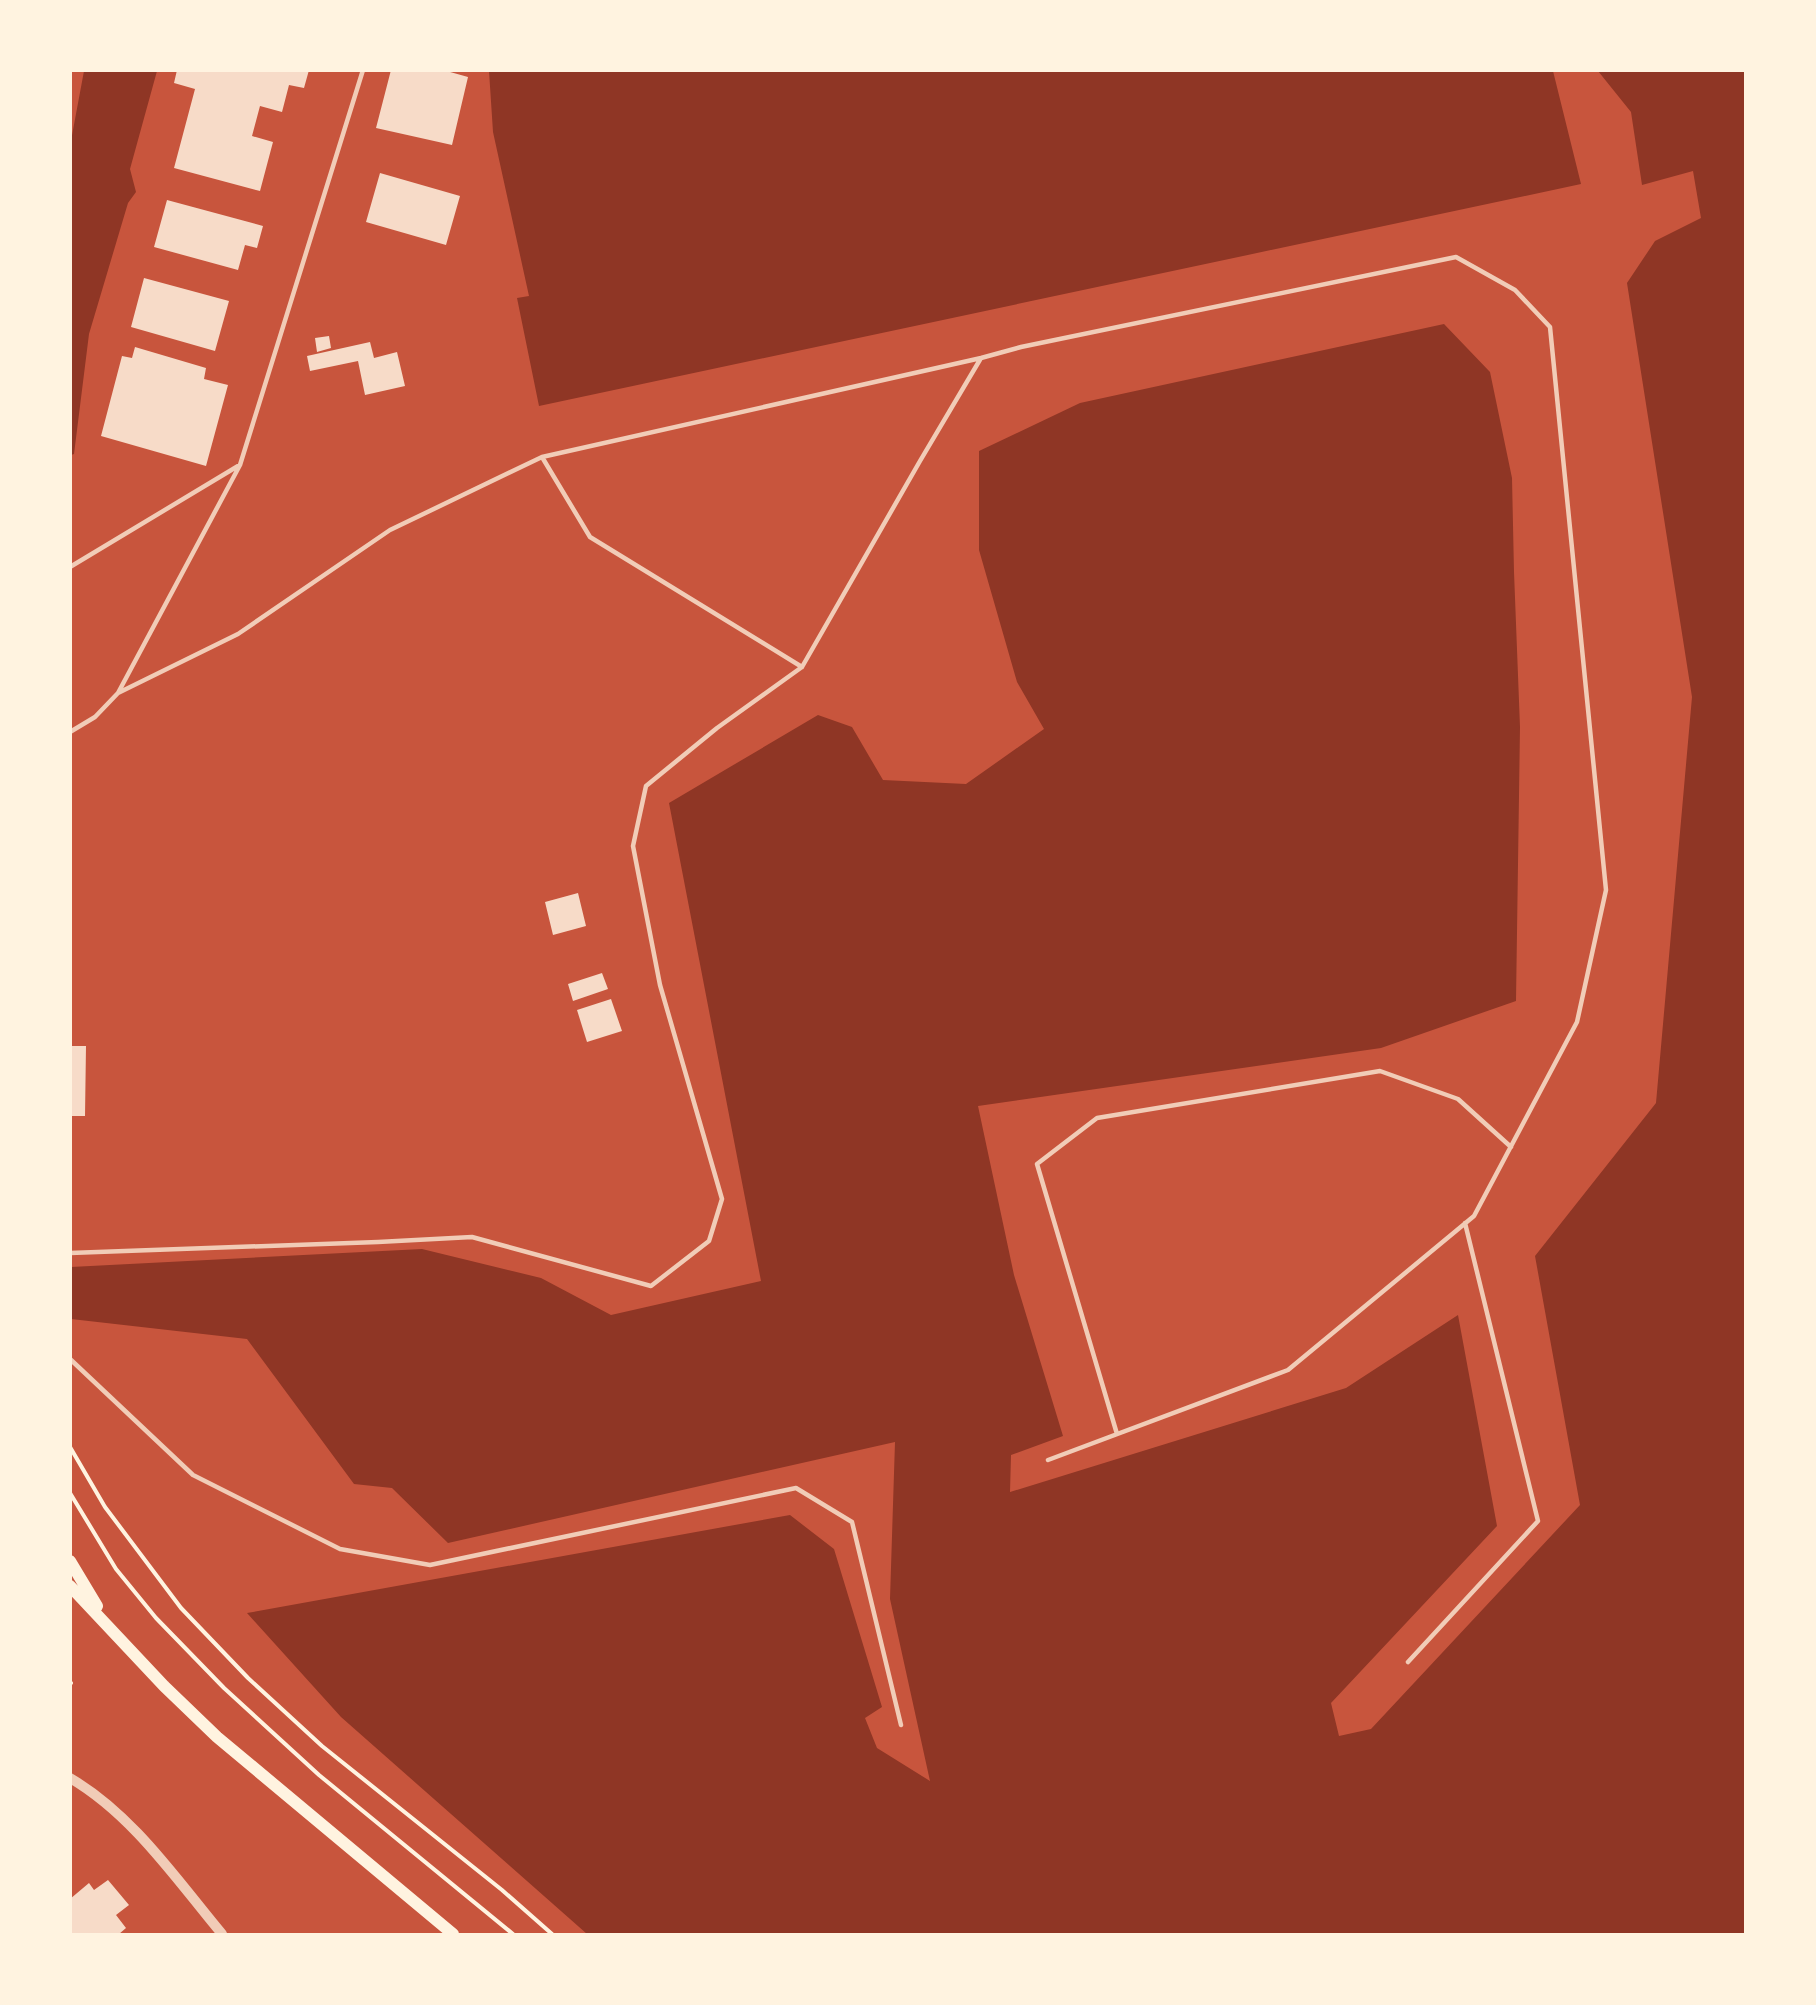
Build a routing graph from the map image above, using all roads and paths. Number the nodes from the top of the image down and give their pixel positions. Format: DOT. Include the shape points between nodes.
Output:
graph roads {
  1 [pos="363,70"];
  2 [pos="981,358"];
  3 [pos="542,457"];
  4 [pos="240,465"];
  5 [pos="70,567"];
  6 [pos="802,667"];
  7 [pos="118,693"];
  8 [pos="70,732"];
  9 [pos="1511,1147"];
  10 [pos="1465,1223"];
  11 [pos="70,1253"];
  12 [pos="70,1359"];
  13 [pos="1117,1434"];
  14 [pos="70,1447"];
  15 [pos="1048,1460"];
  16 [pos="70,1493"];
  17 [pos="70,1561"];
  18 [pos="70,1586"];
  19 [pos="106,1623"];
  20 [pos="1408,1662"];
  21 [pos="901,1725"];
  22 [pos="70,1778"];
  23 [pos="222,1935"];
  24 [pos="453,1935"];
  25 [pos="513,1935"];
  26 [pos="552,1935"];
  1 -- 4 [label="lane"];
  2 -- 3 [label="lane"];
  2 -- 6 [label="lane"];
  2 -- 9 [label="lane" via="1456,256 1515,290 1550,327 1606,890 1577,1022"];
  3 -- 6 [label="lane" via="590,537"];
  3 -- 7 [label="lane" via="390,530 238,634"];
  4 -- 5 [label="lane"];
  4 -- 7 [label="lane"];
  6 -- 11 [label="lane" via="717,728 646,786 633,846 660,985 722,1199 709,1241 651,1286 472,1237"];
  7 -- 8 [label="lane" via="95,717"];
  9 -- 10 [label="lane" via="1474,1216"];
  9 -- 13 [label="lane" via="1458,1099 1380,1071 1097,1118 1036,1164"];
  10 -- 13 [label="lane" via="1288,1370"];
  10 -- 20 [label="lane" via="1538,1521"];
  12 -- 21 [label="lane" via="193,1475 340,1548 430,1565 796,1488 852,1522"];
  13 -- 15 [label="lane"];
  14 -- 26 [label="path" via="105,1507 181,1608 248,1678 322,1746 502,1890"];
  16 -- 25 [label="path" via="116,1569 156,1618 224,1688 319,1775"];
  17 -- 19 [label="main road"];
  18 -- 19 [label="main road"];
  19 -- 24 [label="main road" via="217,1737"];
  22 -- 23 [label="street" via="89,1789 134,1828"];
}
